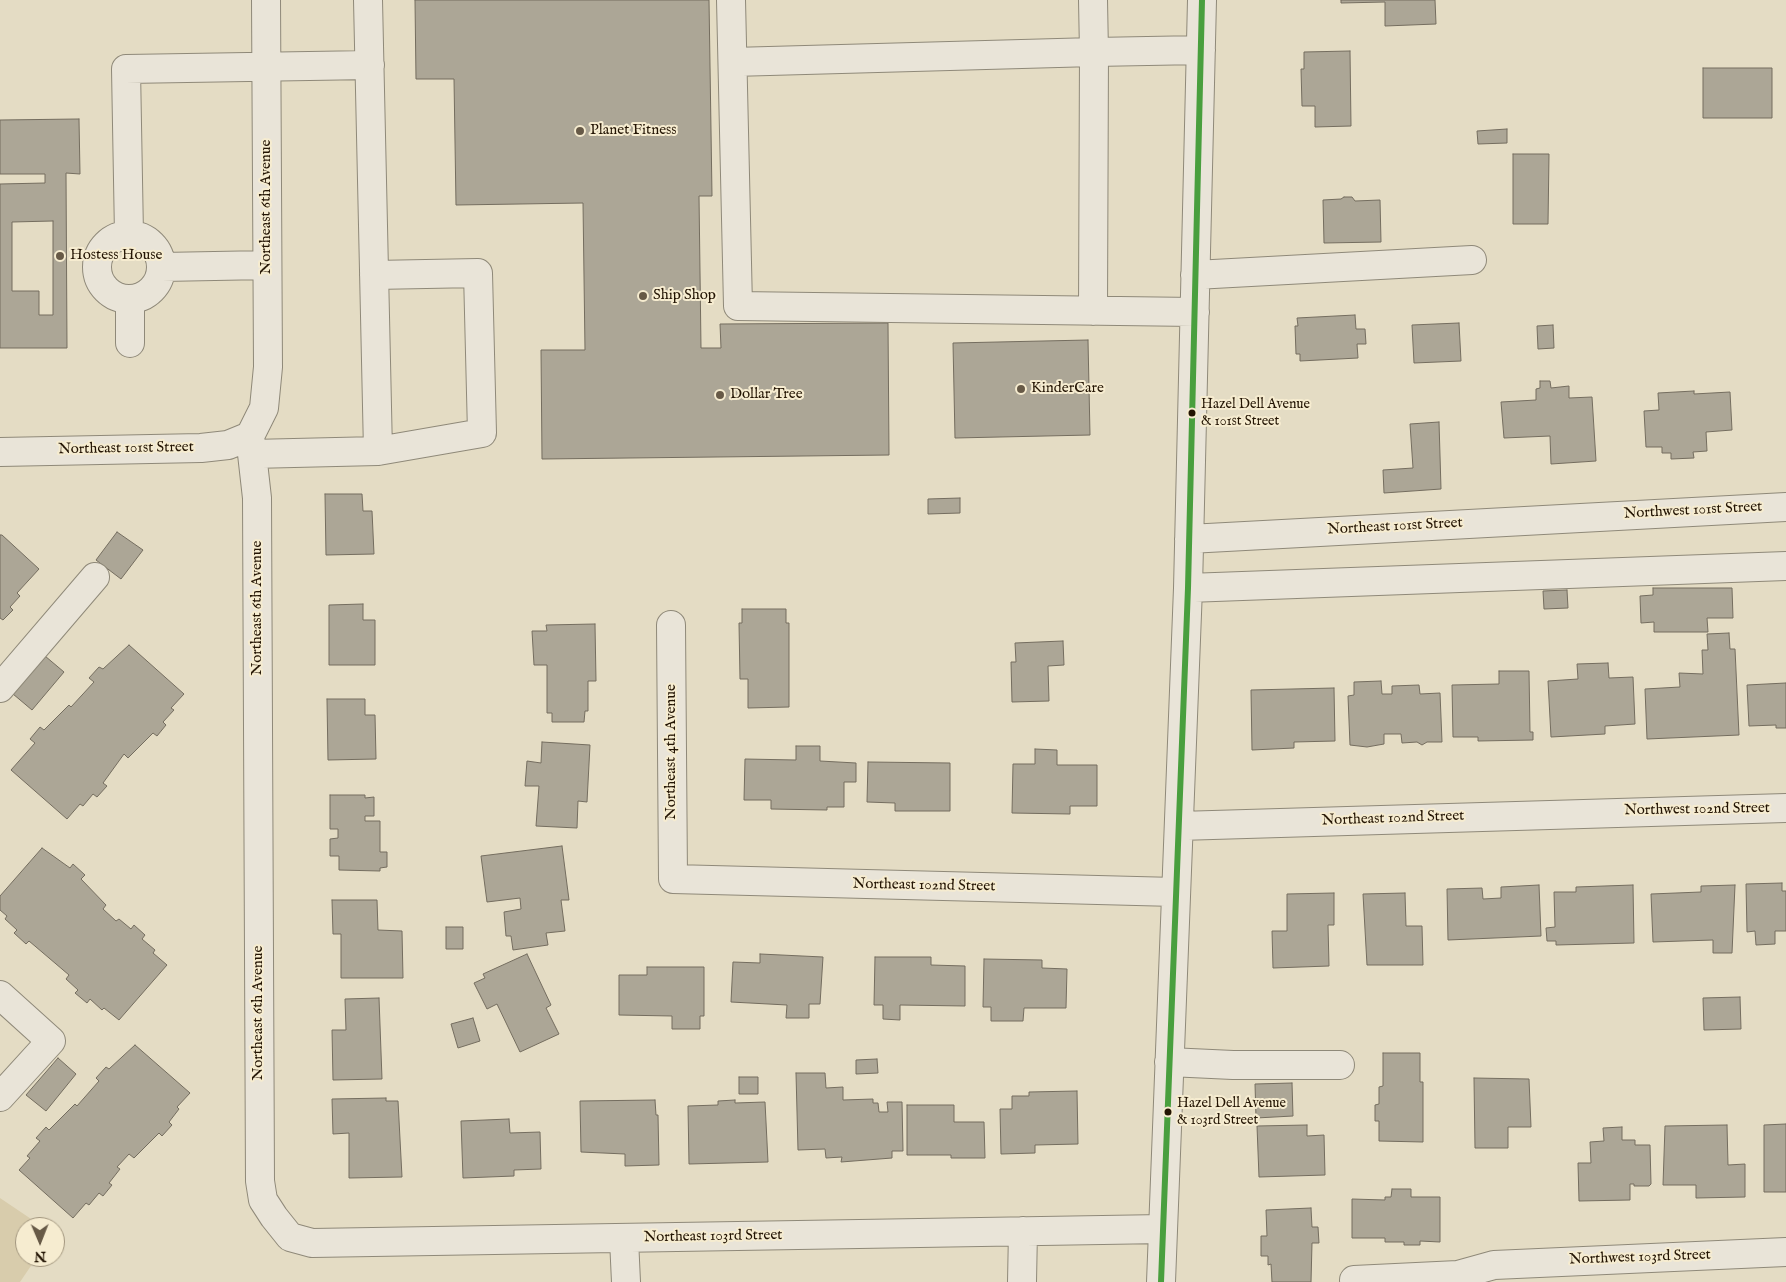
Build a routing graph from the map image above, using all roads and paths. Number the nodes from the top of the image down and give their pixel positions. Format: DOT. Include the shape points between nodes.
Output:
graph roads {
  1 [pos="266,0"];
  2 [pos="368,0"];
  3 [pos="731,0"];
  4 [pos="1093,0"];
  5 [pos="1202,0"];
  6 [pos="1201,50"];
  7 [pos="1094,52"];
  8 [pos="733,62"];
  9 [pos="370,65"];
  10 [pos="266,68"];
  11 [pos="129,235"];
  12 [pos="1472,260"];
  13 [pos="268,264"];
  14 [pos="162,267"];
  15 [pos="374,275"];
  16 [pos="1195,275"];
  17 [pos="130,299"];
  18 [pos="1093,311"];
  19 [pos="1194,312"];
  20 [pos="130,343"];
  21 [pos="251,445"];
  22 [pos="378,451"];
  23 [pos="0,452"];
  24 [pos="1786,507"];
  25 [pos="1600,516"];
  26 [pos="1189,539"];
  27 [pos="1786,566"];
  28 [pos="95,577"];
  29 [pos="1188,588"];
  30 [pos="671,625"];
  31 [pos="0,688"];
  32 [pos="1786,808"];
  33 [pos="1608,813"];
  34 [pos="1179,826"];
  35 [pos="673,879"];
  36 [pos="1175,892"];
  37 [pos="0,995"];
  38 [pos="1169,1062"];
  39 [pos="1340,1065"];
  40 [pos="0,1097"];
  41 [pos="274,1217"];
  42 [pos="1163,1229"];
  43 [pos="1023,1231"];
  44 [pos="624,1239"];
  45 [pos="1786,1252"];
  46 [pos="1354,1280"];
  47 [pos="626,1282"];
  48 [pos="1022,1282"];
  49 [pos="1160,1282"];
  1 -- 10 [label="street, Northeast 6th Avenue"];
  2 -- 9 [label="street"];
  3 -- 8 [label="street"];
  4 -- 7 [label="street"];
  5 -- 6 [label="street"];
  6 -- 7 [label="street"];
  6 -- 16 [label="street"];
  7 -- 8 [label="street"];
  7 -- 18 [label="street"];
  8 -- 18 [label="street" via="738,306"];
  9 -- 10 [label="street"];
  9 -- 15 [label="street"];
  10 -- 11 [label="street" via="126,68"];
  10 -- 13 [label="street, Northeast 6th Avenue"];
  11 -- 14 [label="street" via="141,237 152,244"];
  11 -- 17 [label="street" via="106,245 99,256 97,268 107,291 117,298"];
  12 -- 16 [label="street"];
  13 -- 14 [label="street"];
  13 -- 21 [label="street, Northeast 6th Avenue" via="268,367 264,408"];
  14 -- 17 [label="street" via="153,290 142,297"];
  15 -- 22 [label="street"];
  15 -- 22 [label="street" via="478,273 482,433"];
  16 -- 19 [label="street"];
  17 -- 20 [label="street"];
  18 -- 19 [label="street"];
  19 -- 26 [label="street"];
  21 -- 22 [label="street"];
  21 -- 23 [label="street, Northeast 101st Street"];
  21 -- 41 [label="street, Northeast 6th Avenue" via="257,498 260,1181 263,1200"];
  24 -- 25 [label="street, Northwest 101st Street"];
  25 -- 26 [label="street, Northeast 101st Street"];
  26 -- 29 [label="street"];
  27 -- 29 [label="street"];
  28 -- 31 [label="street"];
  29 -- 34 [label="street"];
  30 -- 35 [label="street, Northeast 4th Avenue"];
  32 -- 33 [label="street, Northwest 102nd Street"];
  33 -- 34 [label="street, Northeast 102nd Street"];
  34 -- 36 [label="street"];
  35 -- 36 [label="street, Northeast 102nd Street"];
  36 -- 38 [label="street"];
  37 -- 40 [label="street" via="51,1041"];
  38 -- 39 [label="street"];
  38 -- 42 [label="street"];
  41 -- 44 [label="street, Northeast 103rd Street" via="290,1237 312,1243"];
  42 -- 43 [label="street, Northeast 103rd Street"];
  42 -- 49 [label="street"];
  43 -- 44 [label="street, Northeast 103rd Street"];
  43 -- 48 [label="street"];
  44 -- 47 [label="street"];
  45 -- 46 [label="street, Northwest 103rd Street" via="1494,1265 1458,1275"];
}
